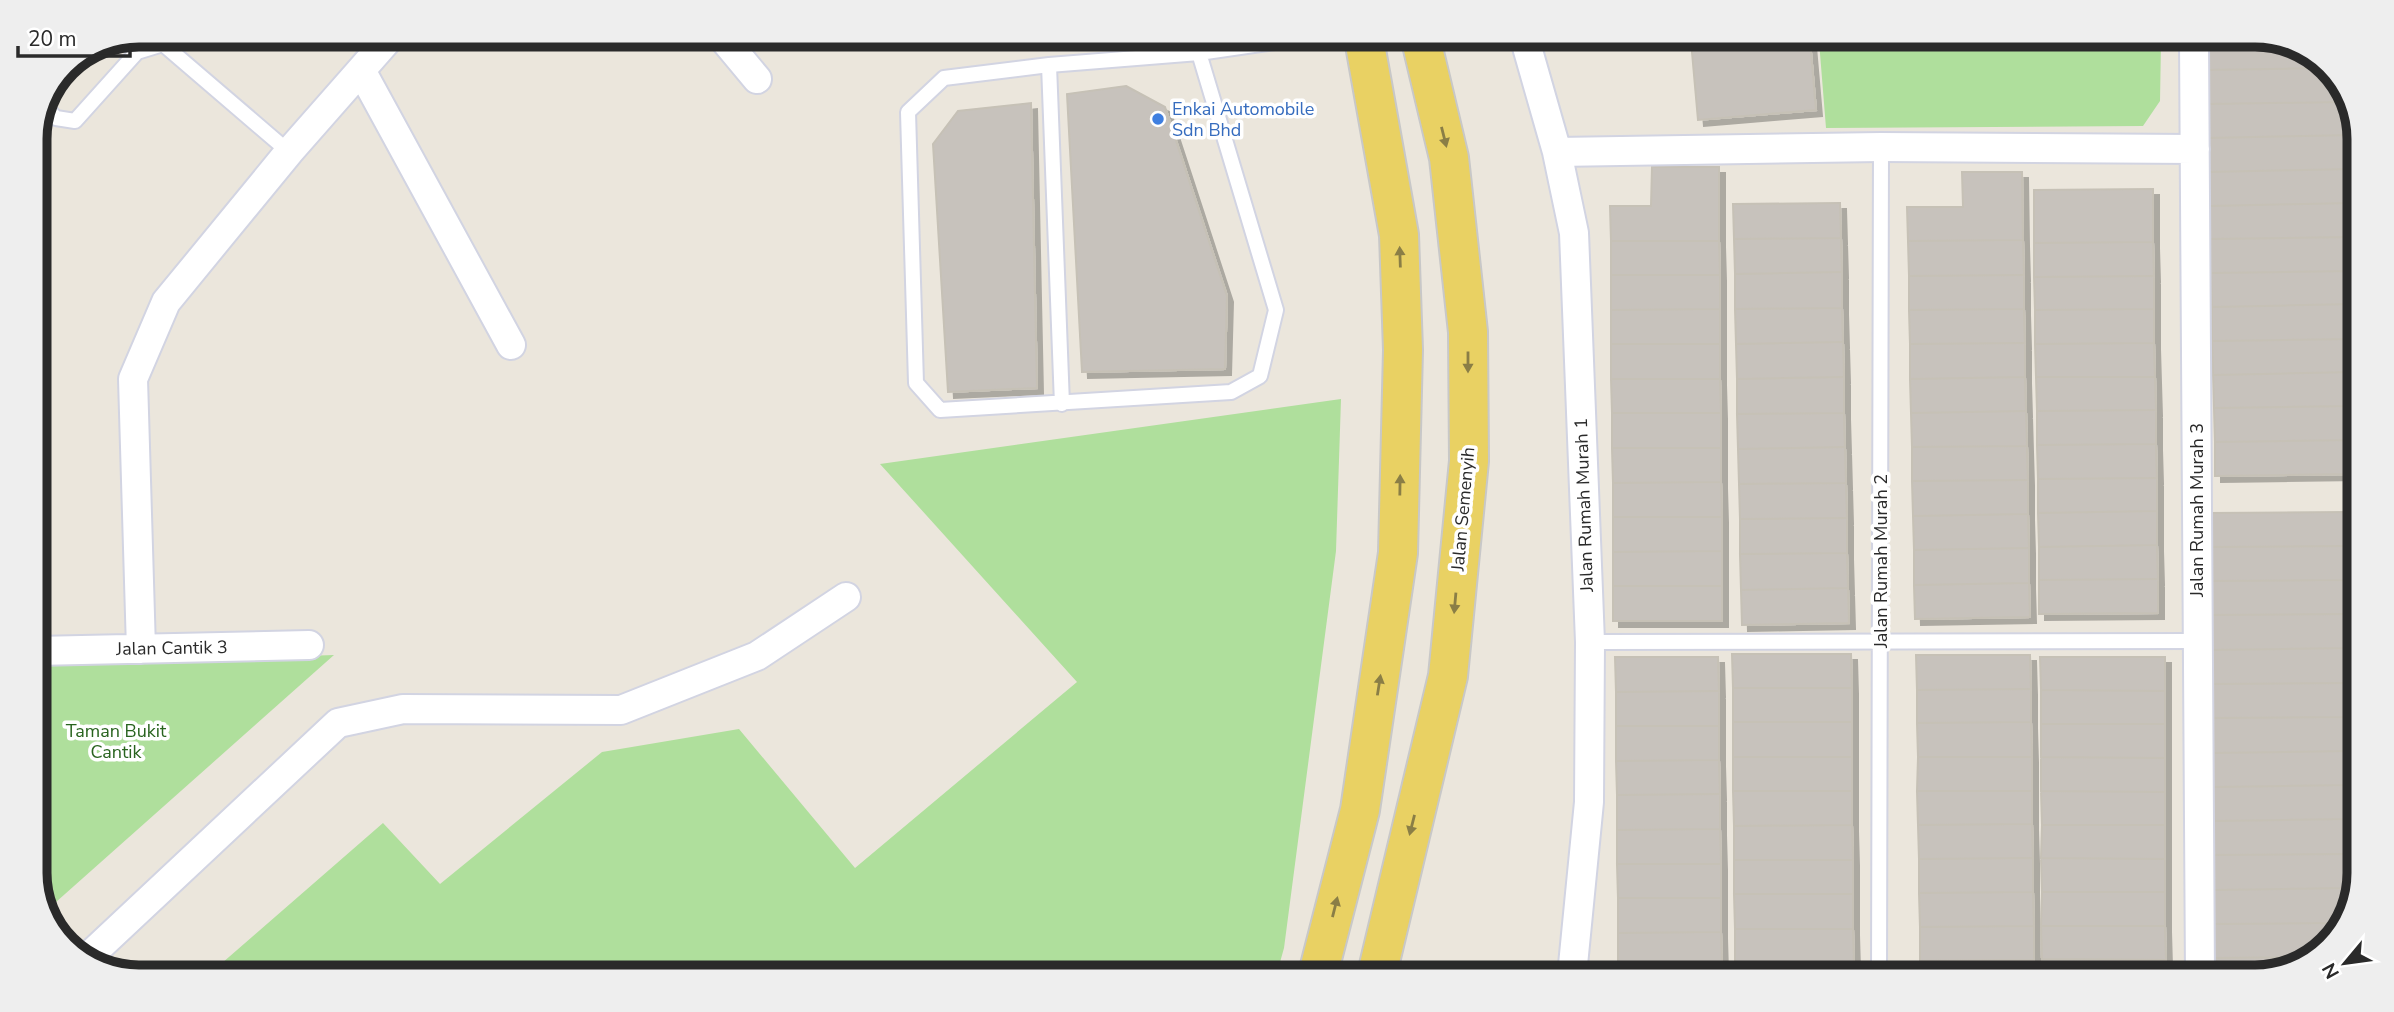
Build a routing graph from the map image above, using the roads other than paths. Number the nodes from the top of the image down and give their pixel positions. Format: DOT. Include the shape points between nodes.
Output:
graph roads {
  1 [pos="153,47"];
  2 [pos="166,47"];
  3 [pos="382,47"];
  4 [pos="730,47"];
  5 [pos="1241,47"];
  6 [pos="1365,47"];
  7 [pos="1423,47"];
  8 [pos="1527,47"];
  9 [pos="2194,47"];
  10 [pos="1199,53"];
  11 [pos="1049,65"];
  12 [pos="362,72"];
  13 [pos="757,79"];
  14 [pos="51,112"];
  15 [pos="1881,147"];
  16 [pos="2195,149"];
  17 [pos="289,152"];
  18 [pos="1557,152"];
  19 [pos="511,345"];
  20 [pos="1062,404"];
  21 [pos="846,597"];
  22 [pos="2198,641"];
  23 [pos="1590,642"];
  24 [pos="1881,642"];
  25 [pos="309,645"];
  26 [pos="141,649"];
  27 [pos="47,651"];
  28 [pos="93,952"];
  29 [pos="1320,965"];
  30 [pos="1379,965"];
  31 [pos="1573,965"];
  32 [pos="1879,965"];
  33 [pos="2200,965"];
  1 -- 14 [label="lane" via="137,52 75,121"];
  2 -- 17 [label="lane"];
  3 -- 12 [label="street"];
  4 -- 13 [label="street"];
  5 -- 10 [label="lane"];
  29 -- 6 [label="main road, one-way" via="1360,810 1398,553 1403,350 1399,235"];
  7 -- 30 [label="main road, Jalan Semenyih, one-way" via="1449,158 1468,332 1469,461 1448,676"];
  8 -- 18 [label="street, Jalan Rumah Murah 1"];
  9 -- 16 [label="street, Jalan Rumah Murah 3"];
  10 -- 11 [label="lane"];
  10 -- 20 [label="lane" via="1276,310 1260,376 1231,392"];
  11 -- 20 [label="lane"];
  11 -- 20 [label="lane" via="944,78 908,112 916,383 940,410"];
  12 -- 17 [label="street"];
  12 -- 19 [label="street"];
  15 -- 16 [label="street"];
  15 -- 18 [label="street"];
  15 -- 24 [label="lane, Jalan Rumah Murah 2"];
  16 -- 22 [label="street, Jalan Rumah Murah 3"];
  17 -- 26 [label="street" via="166,302 133,379"];
  18 -- 23 [label="street, Jalan Rumah Murah 1" via="1574,233"];
  21 -- 28 [label="street" via="757,656 621,710 403,709 338,723"];
  22 -- 24 [label="lane"];
  22 -- 33 [label="street, Jalan Rumah Murah 3"];
  23 -- 24 [label="lane"];
  23 -- 31 [label="street, Jalan Rumah Murah 1" via="1589,802"];
  24 -- 32 [label="lane, Jalan Rumah Murah 2"];
  25 -- 26 [label="street, Jalan Cantik 3"];
  26 -- 27 [label="street, Jalan Cantik 3"];
}
